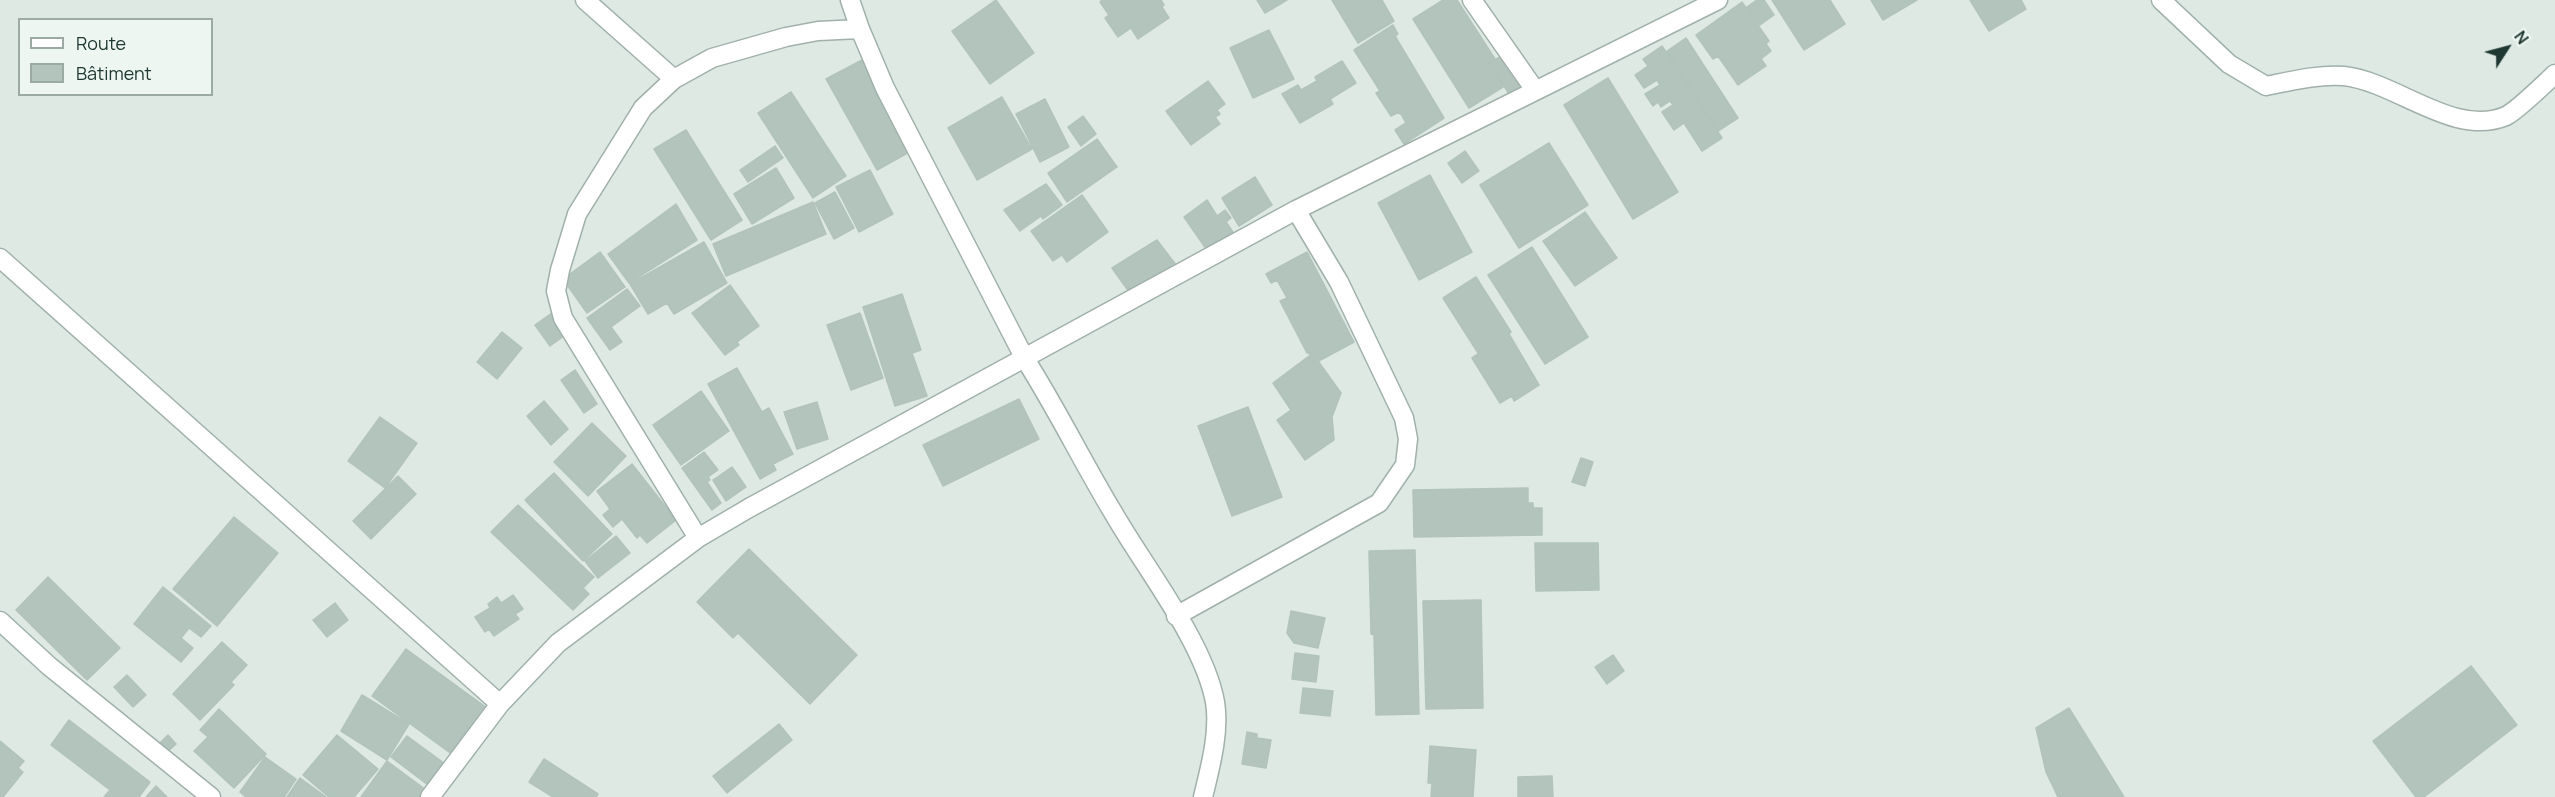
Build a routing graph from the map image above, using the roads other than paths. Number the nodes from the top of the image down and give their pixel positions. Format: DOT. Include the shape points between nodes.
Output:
graph roads {
  1 [pos="585,0"];
  2 [pos="850,0"];
  3 [pos="1472,0"];
  4 [pos="1718,0"];
  5 [pos="2161,0"];
  6 [pos="860,29"];
  7 [pos="2555,74"];
  8 [pos="674,79"];
  9 [pos="1535,90"];
  10 [pos="1296,210"];
  11 [pos="0,258"];
  12 [pos="1025,359"];
  13 [pos="698,538"];
  14 [pos="1176,616"];
  15 [pos="0,621"];
  16 [pos="500,704"];
  17 [pos="211,797"];
  18 [pos="430,797"];
  19 [pos="1203,797"];
  1 -- 8 [label="street"];
  2 -- 6 [label="street"];
  3 -- 9 [label="street"];
  4 -- 9 [label="street"];
  5 -- 7 [label="street" via="2229,64 2266,86 2343,76 2374,83 2452,118 2481,121 2507,116"];
  6 -- 8 [label="street" via="818,31 786,38 712,58"];
  6 -- 12 [label="street" via="885,88"];
  8 -- 13 [label="street" via="643,108 577,214 556,291 563,318"];
  9 -- 10 [label="street"];
  10 -- 12 [label="street"];
  10 -- 14 [label="street" via="1339,282 1404,418 1408,439 1405,465 1379,503"];
  11 -- 16 [label="street"];
  12 -- 13 [label="street"];
  12 -- 14 [label="street"];
  13 -- 16 [label="street" via="558,643"];
  14 -- 19 [label="street" via="1203,662 1215,704 1214,756"];
  15 -- 17 [label="street" via="49,666"];
  16 -- 18 [label="street"];
}
